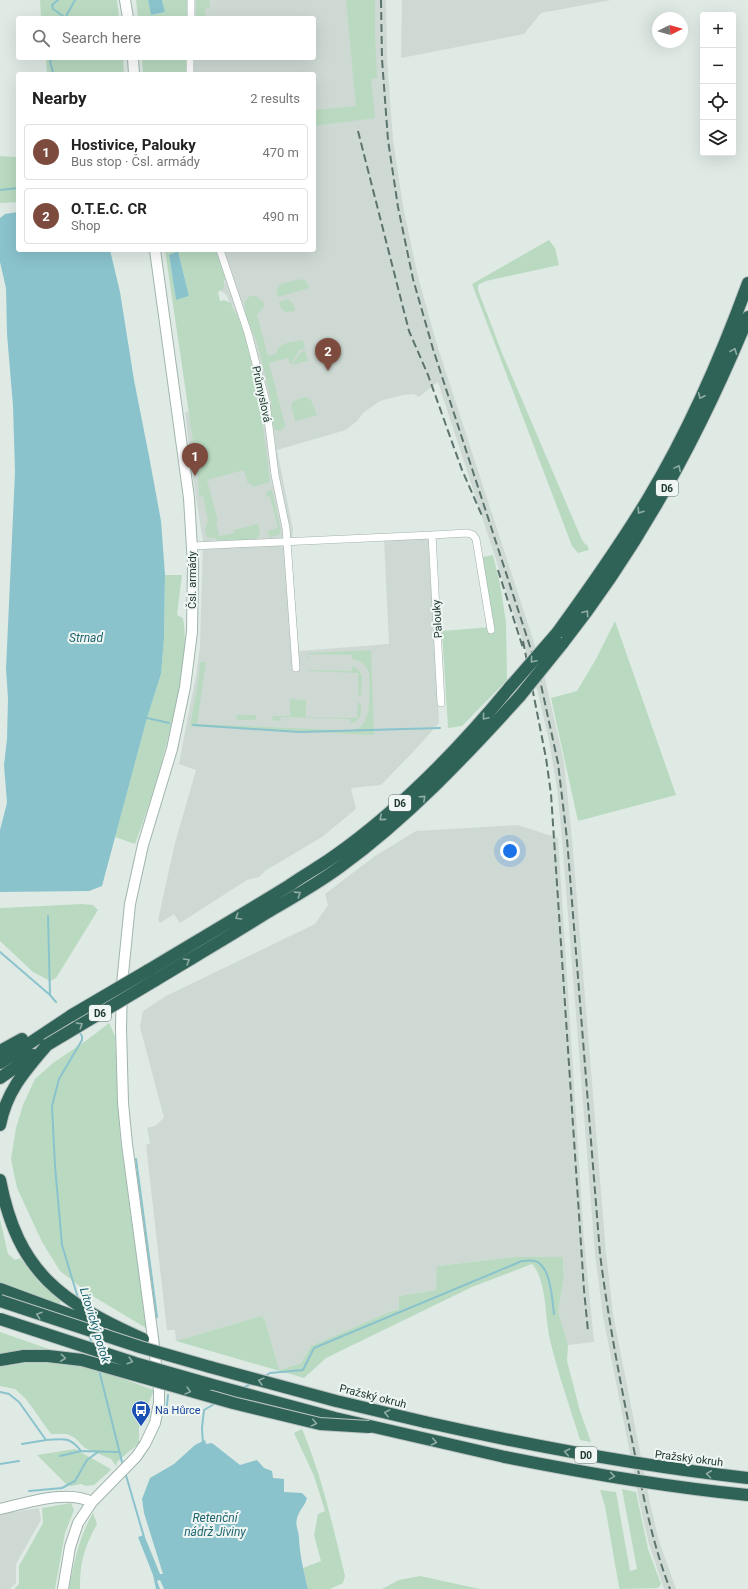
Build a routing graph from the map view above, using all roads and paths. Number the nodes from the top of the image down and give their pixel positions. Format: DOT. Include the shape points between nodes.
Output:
graph roads {
  1 [pos="125,0"];
  2 [pos="191,0"];
  3 [pos="128,16"];
  4 [pos="191,16"];
  5 [pos="133,60"];
  6 [pos="190,60"];
  7 [pos="134,72"];
  8 [pos="190,72"];
  9 [pos="155,252"];
  10 [pos="221,252"];
  11 [pos="748,283"];
  12 [pos="748,317"];
  13 [pos="432,534"];
  14 [pos="287,542"];
  15 [pos="192,546"];
  16 [pos="491,630"];
  17 [pos="296,668"];
  18 [pos="441,703"];
  19 [pos="150,976"];
  20 [pos="42,1037"];
  21 [pos="0,1051"];
  22 [pos="0,1063"];
  23 [pos="0,1078"];
  24 [pos="0,1125"];
  25 [pos="0,1180"];
  26 [pos="0,1289"];
  27 [pos="0,1301"];
  28 [pos="0,1319"];
  29 [pos="143,1339"];
  30 [pos="0,1360"];
  31 [pos="210,1367"];
  32 [pos="369,1427"];
  33 [pos="748,1478"];
  34 [pos="748,1495"];
  35 [pos="92,1502"];
  36 [pos="0,1509"];
  37 [pos="63,1589"];
  1 -- 3 [label="main road"];
  2 -- 4 [label="street"];
  5 -- 7 [label="main road"];
  6 -- 8 [label="street"];
  9 -- 15 [label="main road, Čsl. armády" via="189,498"];
  10 -- 14 [label="street, Průmyslová" via="248,333 266,402"];
  11 -- 19 [label="highway, D6, one-way, bridge" via="715,366 649,497 557,633 474,731 425,780 333,857"];
  19 -- 12 [label="highway, D6, one-way, bridge" via="292,898 345,863 435,787 481,740 520,696 607,584 662,498 698,430"];
  13 -- 14 [label="street"];
  13 -- 16 [label="street" via="474,535"];
  13 -- 18 [label="street, Palouky"];
  14 -- 15 [label="street"];
  14 -- 17 [label="street"];
  15 -- 35 [label="main road, Čsl. armády" via="192,632 185,687 172,749 143,845 130,904 122,984 123,1103 159,1392 158,1413 145,1444 136,1457"];
  20 -- 19 [label="highway, D6, one-way, bridge"];
  19 -- 20 [label="highway, D6, bridge" via="72,1015"];
  20 -- 21 [label="highway"];
  20 -- 22 [label="highway, D6"];
  20 -- 23 [label="highway, D6"];
  20 -- 24 [label="highway" via="7,1099"];
  25 -- 29 [label="highway" via="10,1222 25,1252 48,1282 77,1305 111,1325"];
  26 -- 29 [label="highway"];
  31 -- 27 [label="highway, Pražský okruh / D0, one-way, bridge"];
  28 -- 32 [label="highway, D0, one-way, bridge" via="172,1374"];
  29 -- 31 [label="highway, bridge"];
  30 -- 32 [label="highway, one-way, bridge" via="31,1356 82,1360 233,1403 320,1424"];
  33 -- 31 [label="highway, Pražský okruh / D0, one-way, bridge" via="636,1464 499,1439 336,1401"];
  32 -- 34 [label="highway, D0, one-way, bridge" via="580,1471"];
  35 -- 36 [label="main road" via="81,1497 63,1496"];
  35 -- 37 [label="main road" via="75,1530"];
}
